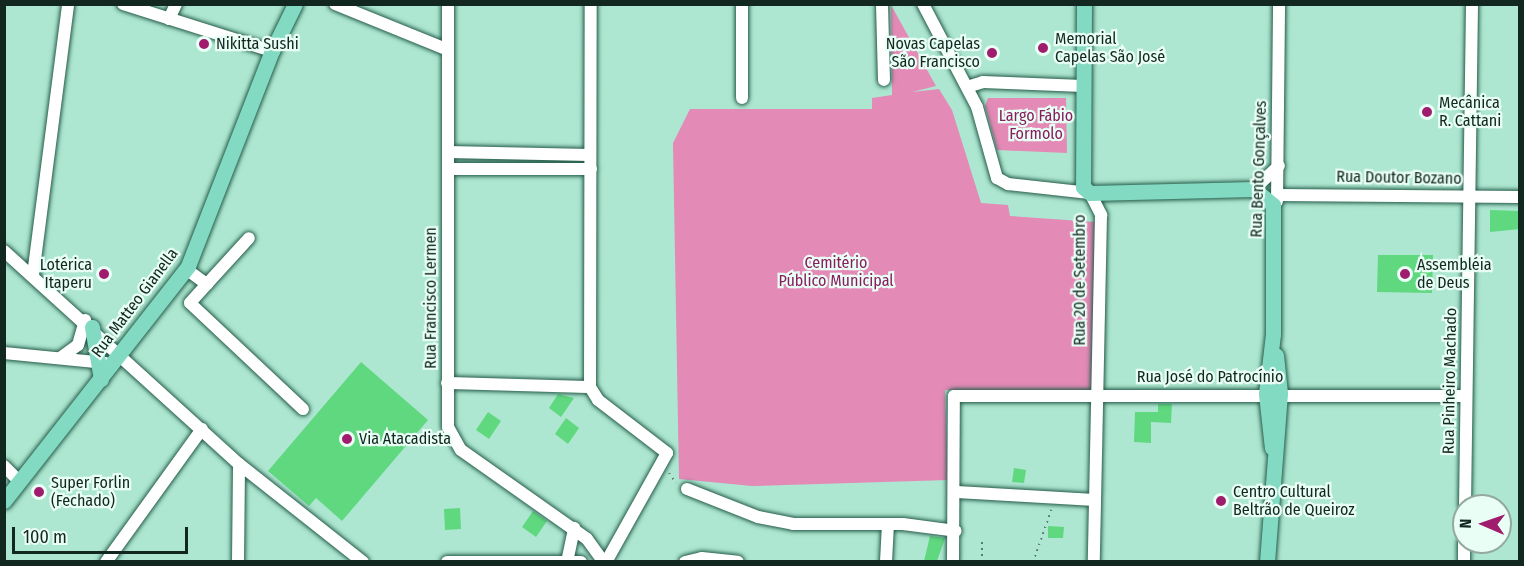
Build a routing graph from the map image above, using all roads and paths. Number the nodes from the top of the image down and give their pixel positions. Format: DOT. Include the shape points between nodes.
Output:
graph roads {
  1 [pos="68,4"];
  2 [pos="123,4"];
  3 [pos="176,4"];
  4 [pos="295,4"];
  5 [pos="335,4"];
  6 [pos="448,4"];
  7 [pos="591,4"];
  8 [pos="742,4"];
  9 [pos="882,4"];
  10 [pos="922,4"];
  11 [pos="1084,4"];
  12 [pos="1279,4"];
  13 [pos="1472,4"];
  14 [pos="170,19"];
  15 [pos="446,49"];
  16 [pos="272,51"];
  17 [pos="884,80"];
  18 [pos="1083,86"];
  19 [pos="967,87"];
  20 [pos="742,98"];
  21 [pos="448,152"];
  22 [pos="591,154"];
  23 [pos="1280,165"];
  24 [pos="448,169"];
  25 [pos="591,169"];
  26 [pos="1254,189"];
  27 [pos="1090,193"];
  28 [pos="1278,195"];
  29 [pos="1469,197"];
  30 [pos="1520,197"];
  31 [pos="1275,212"];
  32 [pos="249,238"];
  33 [pos="4,251"];
  34 [pos="11,262"];
  35 [pos="186,269"];
  36 [pos="33,275"];
  37 [pos="207,284"];
  38 [pos="88,324"];
  39 [pos="4,353"];
  40 [pos="60,358"];
  41 [pos="110,360"];
  42 [pos="447,383"];
  43 [pos="590,387"];
  44 [pos="1273,393"];
  45 [pos="1098,394"];
  46 [pos="1466,396"];
  47 [pos="303,409"];
  48 [pos="202,429"];
  49 [pos="238,464"];
  50 [pos="4,466"];
  51 [pos="663,466"];
  52 [pos="20,482"];
  53 [pos="687,489"];
  54 [pos="957,492"];
  55 [pos="1465,494"];
  56 [pos="1056,497"];
  57 [pos="1095,500"];
  58 [pos="4,501"];
  59 [pos="888,527"];
  60 [pos="574,528"];
  61 [pos="956,531"];
  62 [pos="982,541"];
  63 [pos="106,561"];
  64 [pos="238,561"];
  65 [pos="363,561"];
  66 [pos="447,561"];
  67 [pos="495,561"];
  68 [pos="567,561"];
  69 [pos="581,561"];
  70 [pos="605,561"];
  71 [pos="685,561"];
  72 [pos="738,561"];
  73 [pos="886,561"];
  74 [pos="953,561"];
  75 [pos="981,561"];
  76 [pos="1034,561"];
  77 [pos="1094,561"];
  78 [pos="1267,561"];
  1 -- 36 [label="street"];
  2 -- 14 [label="street"];
  3 -- 14 [label="street"];
  4 -- 16 [label="main road, Rua Matteo Gianella"];
  5 -- 15 [label="street"];
  6 -- 15 [label="street, Rua Francisco Lermen"];
  7 -- 22 [label="street"];
  8 -- 20 [label="street"];
  9 -- 17 [label="street"];
  10 -- 19 [label="street"];
  11 -- 18 [label="main road, Rua 20 de Setembro"];
  12 -- 23 [label="street, Rua Bento Gonçalves"];
  13 -- 29 [label="street, Rua Pinheiro Machado"];
  14 -- 16 [label="street"];
  15 -- 21 [label="street, Rua Francisco Lermen"];
  16 -- 35 [label="main road, Rua Matteo Gianella" via="211,216"];
  18 -- 19 [label="street" via="983,82"];
  18 -- 27 [label="main road, Rua 20 de Setembro" via="1082,178"];
  19 -- 27 [label="street" via="1001,182"];
  21 -- 22 [label="street"];
  21 -- 24 [label="street, Rua Francisco Lermen"];
  22 -- 25 [label="street"];
  23 -- 26 [label="street"];
  23 -- 28 [label="street, Rua Bento Gonçalves"];
  24 -- 25 [label="street"];
  24 -- 42 [label="street, Rua Francisco Lermen"];
  25 -- 43 [label="street"];
  26 -- 27 [label="main road"];
  26 -- 31 [label="main road" via="1263,193"];
  27 -- 45 [label="street, Rua 20 de Setembro" via="1101,215"];
  28 -- 29 [label="street, Rua Doutor Bozano"];
  28 -- 31 [label="street, Rua Bento Gonçalves"];
  29 -- 30 [label="street, Rua Doutor Bozano"];
  29 -- 46 [label="street, Rua Pinheiro Machado"];
  31 -- 44 [label="main road, Rua Bento Gonçalves"];
  32 -- 37 [label="street"];
  33 -- 34 [label="street"];
  34 -- 36 [label="street"];
  35 -- 37 [label="street"];
  35 -- 41 [label="main road, Rua Matteo Gianella"];
  36 -- 38 [label="street"];
  37 -- 47 [label="street" via="190,303"];
  38 -- 40 [label="street" via="78,345"];
  38 -- 41 [label="main road"];
  38 -- 41 [label="street"];
  39 -- 40 [label="street"];
  40 -- 41 [label="street"];
  41 -- 48 [label="street"];
  41 -- 52 [label="main road, Rua Matteo Gianella" via="101,379"];
  42 -- 43 [label="street"];
  42 -- 60 [label="street, Rua Francisco Lermen" via="448,427 461,450"];
  43 -- 51 [label="street" via="598,400 665,447"];
  44 -- 45 [label="street, Rua José do Patrocínio"];
  44 -- 46 [label="street, Rua José do Patrocínio"];
  44 -- 78 [label="main road, Rua Bento Gonçalves"];
  45 -- 54 [label="street, Rua José do Patrocínio" via="954,396"];
  45 -- 57 [label="street, Rua 20 de Setembro"];
  46 -- 55 [label="street, Rua Pinheiro Machado"];
  48 -- 49 [label="street"];
  48 -- 63 [label="street"];
  49 -- 64 [label="street"];
  49 -- 65 [label="street" via="352,558"];
  50 -- 52 [label="street"];
  51 -- 53 [label="path"];
  51 -- 70 [label="street"];
  52 -- 58 [label="main road, Rua Matteo Gianella"];
  53 -- 59 [label="street" via="758,517 793,524"];
  54 -- 56 [label="street"];
  54 -- 61 [label="street"];
  56 -- 57 [label="street"];
  56 -- 76 [label="path"];
  57 -- 77 [label="street, Rua 20 de Setembro"];
  59 -- 61 [label="street"];
  59 -- 73 [label="street"];
  60 -- 68 [label="street"];
  60 -- 70 [label="street, Rua Francisco Lermen"];
  61 -- 74 [label="street"];
  62 -- 75 [label="path"];
  66 -- 67 [label="street"];
  67 -- 68 [label="street"];
  68 -- 69 [label="street"];
  71 -- 72 [label="street"];
}
